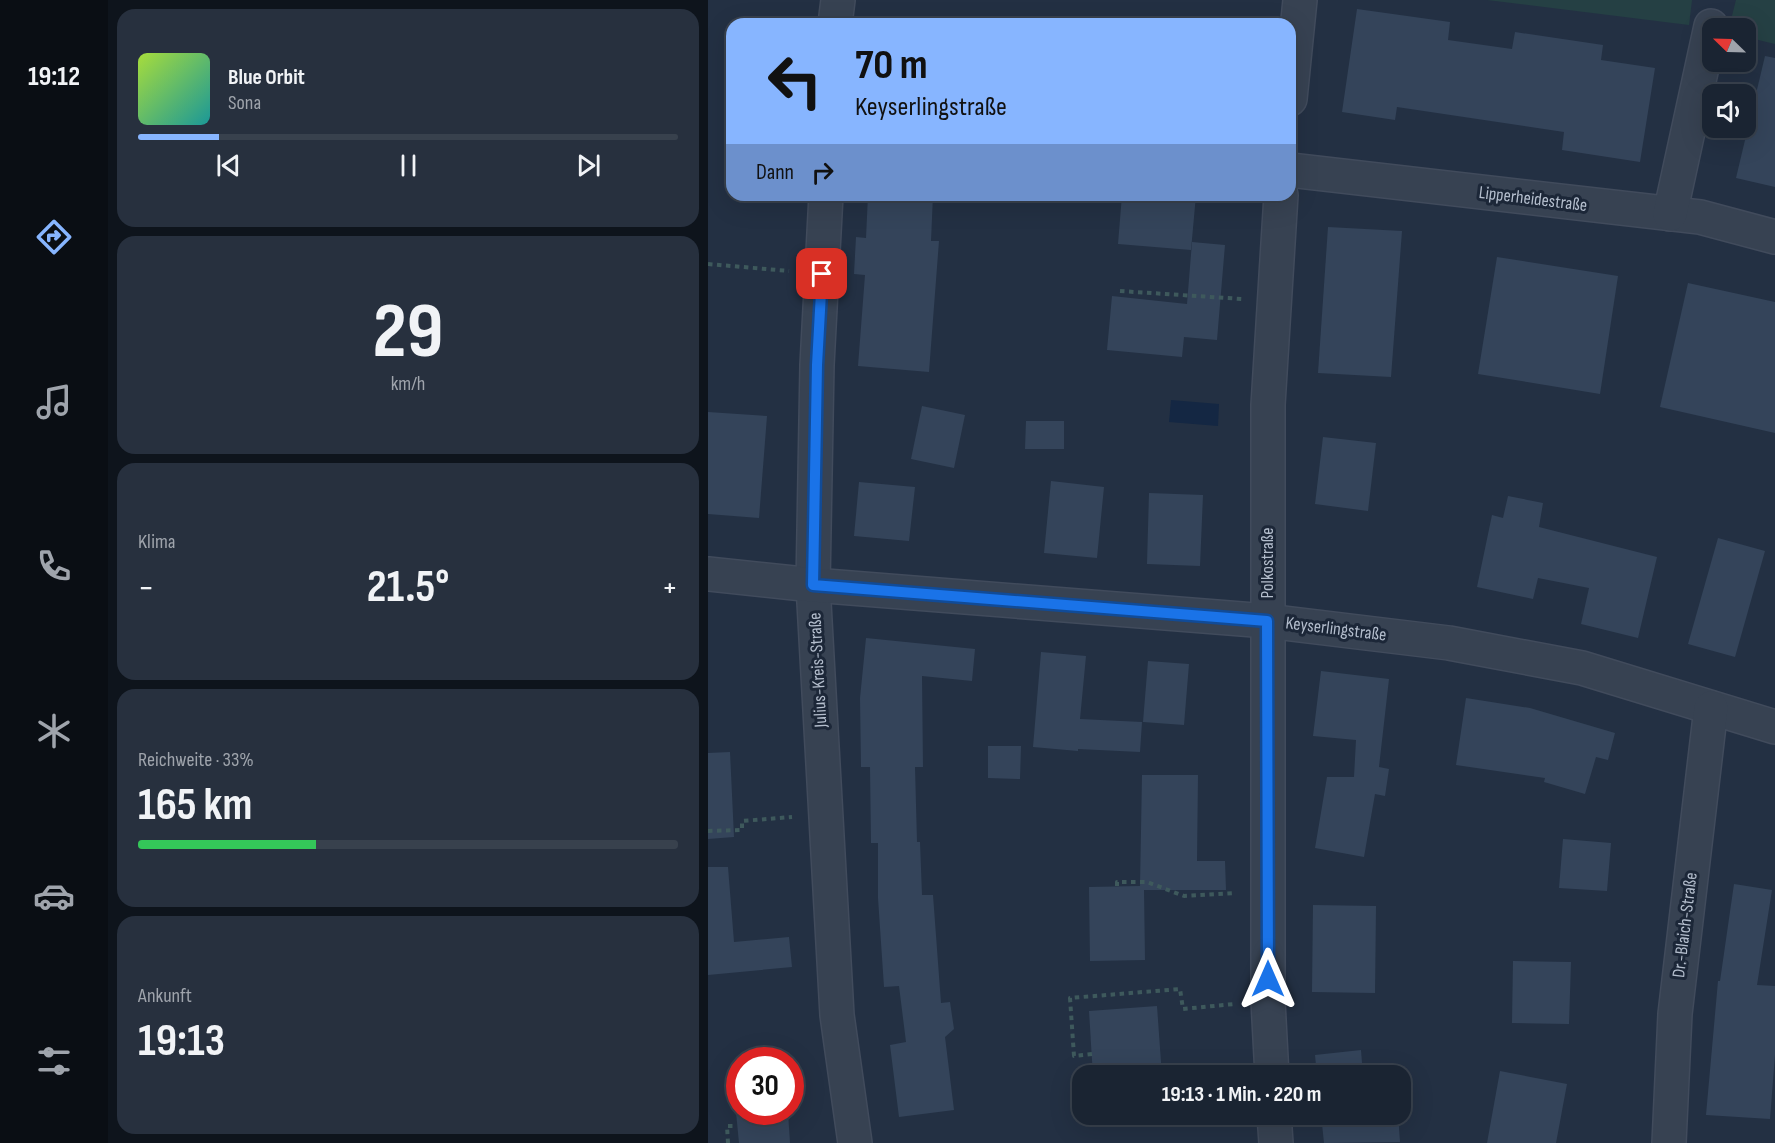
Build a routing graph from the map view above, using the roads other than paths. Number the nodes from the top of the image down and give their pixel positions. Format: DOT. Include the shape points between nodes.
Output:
graph roads {
  1 [pos="838,0"];
  2 [pos="1300,0"];
  3 [pos="836,18"];
  4 [pos="1296,40"];
  5 [pos="1702,67"];
  6 [pos="1296,171"];
  7 [pos="826,201"];
  8 [pos="1281,201"];
  9 [pos="1670,214"];
  10 [pos="1775,237"];
  11 [pos="708,574"];
  12 [pos="813,585"];
  13 [pos="1267,621"];
  14 [pos="1711,708"];
  15 [pos="1775,727"];
  16 [pos="1271,1065"];
  17 [pos="1275,1125"];
  18 [pos="855,1143"];
  19 [pos="1276,1143"];
  20 [pos="1669,1143"];
  1 -- 3 [label="street"];
  2 -- 4 [label="street"];
  5 -- 9 [label="street"];
  6 -- 9 [label="street, Lipperheidestraße"];
  7 -- 12 [label="street, Julius-Kreis-Straße" via="817,365"];
  8 -- 13 [label="street, Polkostraße" via="1268,405"];
  9 -- 10 [label="street, Lipperheidestraße"];
  11 -- 12 [label="street, Keyserlingstraße"];
  12 -- 13 [label="street, Keyserlingstraße"];
  12 -- 18 [label="street, Julius-Kreis-Straße" via="837,1015"];
  13 -- 14 [label="street, Keyserlingstraße" via="1449,643 1582,668"];
  13 -- 16 [label="street, Polkostraße"];
  14 -- 15 [label="street, Keyserlingstraße"];
  14 -- 20 [label="street, Dr.-Blaich-Straße" via="1675,1014"];
  17 -- 19 [label="street"];
}
